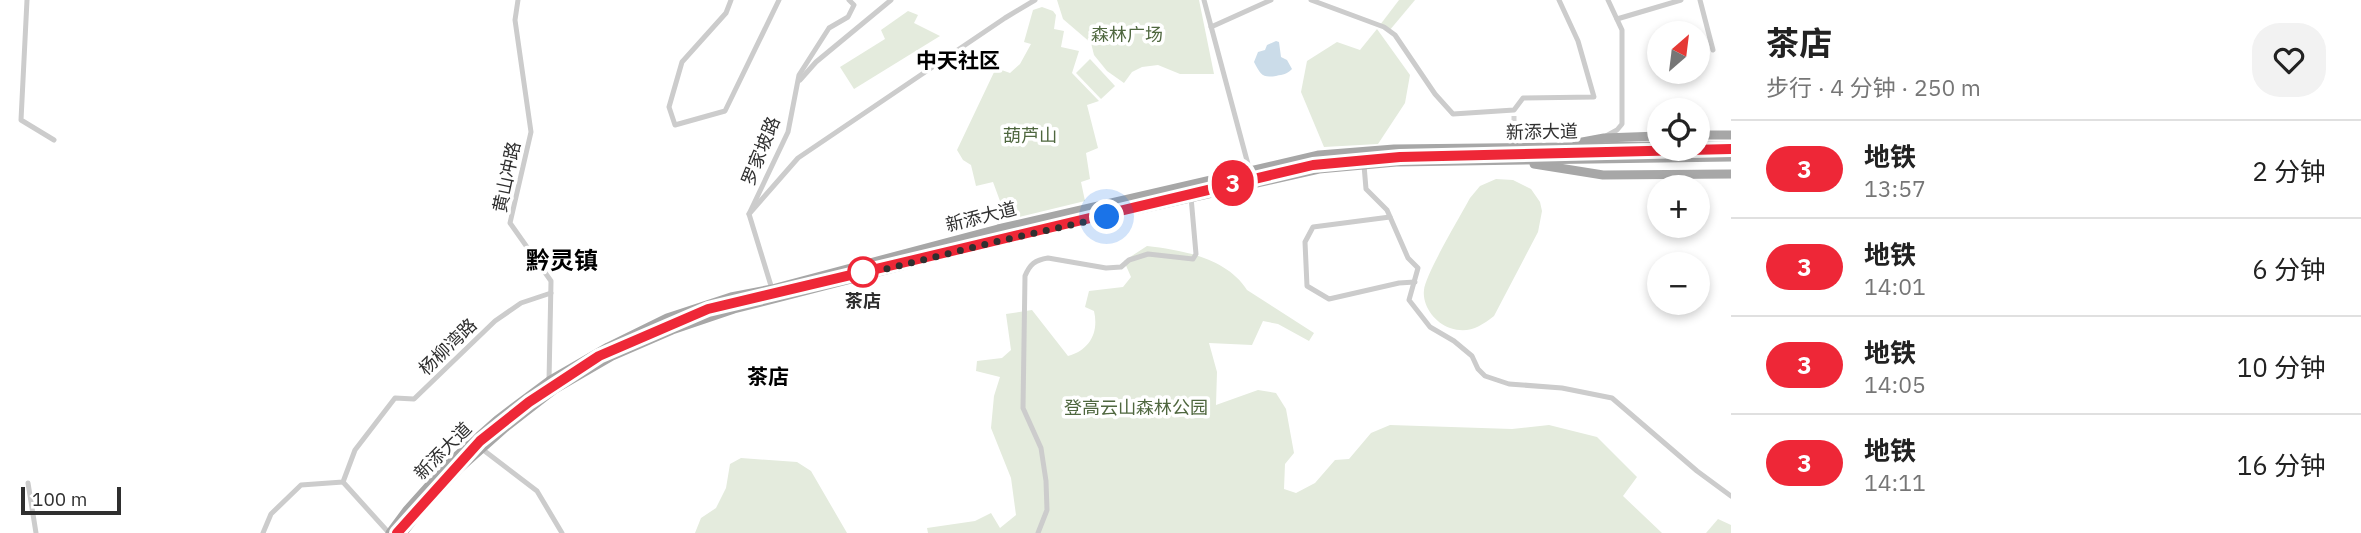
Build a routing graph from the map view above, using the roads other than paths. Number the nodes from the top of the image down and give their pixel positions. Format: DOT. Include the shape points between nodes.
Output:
graph roads {
  1 [pos="27,0"];
  2 [pos="518,0"];
  3 [pos="731,0"];
  4 [pos="779,0"];
  5 [pos="849,0"];
  6 [pos="891,0"];
  7 [pos="1035,0"];
  8 [pos="1204,0"];
  9 [pos="1271,0"];
  10 [pos="1311,0"];
  11 [pos="1559,0"];
  12 [pos="1608,0"];
  13 [pos="1681,0"];
  14 [pos="1700,0"];
  15 [pos="1617,19"];
  16 [pos="1211,27"];
  17 [pos="1713,50"];
  18 [pos="798,82"];
  19 [pos="1514,130"];
  20 [pos="1710,135"];
  21 [pos="1731,135"];
  22 [pos="1647,136"];
  23 [pos="1604,138"];
  24 [pos="54,140"];
  25 [pos="1647,146"];
  26 [pos="1710,146"];
  27 [pos="1731,146"];
  28 [pos="1561,147"];
  29 [pos="1514,148"];
  30 [pos="1731,157"];
  31 [pos="1508,160"];
  32 [pos="1364,165"];
  33 [pos="1249,171"];
  34 [pos="1731,174"];
  35 [pos="1253,183"];
  36 [pos="1191,197"];
  37 [pos="749,214"];
  38 [pos="1391,217"];
  39 [pos="1415,282"];
  40 [pos="772,289"];
  41 [pos="551,293"];
  42 [pos="552,385"];
  43 [pos="482,449"];
  44 [pos="343,482"];
  45 [pos="28,483"];
  46 [pos="1731,496"];
  47 [pos="36,533"];
  48 [pos="263,533"];
  49 [pos="390,533"];
  50 [pos="403,533"];
  51 [pos="562,533"];
  52 [pos="1038,533"];
  1 -- 24 [label="street" via="21,120"];
  2 -- 41 [label="street, 黄山冲路" via="516,20 531,132 510,223 551,281"];
  3 -- 4 [label="street" via="726,13 682,62 669,107 675,125 725,111"];
  5 -- 18 [label="street, 罗家坡路" via="854,5 848,17 829,28"];
  6 -- 18 [label="street"];
  7 -- 37 [label="street" via="798,159"];
  8 -- 16 [label="street"];
  9 -- 16 [label="street"];
  10 -- 11 [label="street" via="1395,35 1453,114 1514,113 1523,98 1594,97 1578,41"];
  12 -- 15 [label="street"];
  13 -- 15 [label="street"];
  14 -- 17 [label="street"];
  15 -- 23 [label="street" via="1622,30 1622,124"];
  16 -- 33 [label="street"];
  18 -- 37 [label="street, 罗家坡路" via="788,132"];
  19 -- 29 [label="street"];
  20 -- 21 [label="main road"];
  22 -- 23 [label="main road"];
  23 -- 28 [label="main road"];
  25 -- 28 [label="main road, 新添大道"];
  26 -- 27 [label="main road"];
  28 -- 29 [label="main road, 新添大道"];
  29 -- 33 [label="main road, 新添大道" via="1319,155"];
  30 -- 31 [label="main road, 新添大道"];
  31 -- 32 [label="main road, 新添大道"];
  31 -- 34 [label="main road" via="1603,175"];
  32 -- 35 [label="main road, 新添大道"];
  32 -- 38 [label="street" via="1366,189"];
  33 -- 35 [label="street"];
  33 -- 40 [label="main road, 新添大道" via="998,229"];
  35 -- 36 [label="main road, 新添大道"];
  36 -- 42 [label="main road, 新添大道" via="734,309 612,355"];
  36 -- 52 [label="street" via="1193,259 1148,254 1121,267 1048,258 1030,265 1025,276 1021,381 1023,408 1041,448 1046,481 1046,510"];
  37 -- 40 [label="street"];
  38 -- 39 [label="street" via="1408,257 1418,268"];
  38 -- 39 [label="street" via="1313,227 1305,242 1307,286 1329,299"];
  39 -- 46 [label="street" via="1409,300 1430,327 1472,356 1485,376 1509,384 1612,398"];
  40 -- 42 [label="main road, 新添大道" via="667,318 608,346"];
  41 -- 42 [label="street, 黄山冲路"];
  41 -- 44 [label="street, 杨柳湾路" via="521,303 495,321 414,399 395,398 355,450"];
  42 -- 43 [label="main road, 新添大道"];
  42 -- 49 [label="main road, 新添大道" via="497,420 451,461"];
  43 -- 50 [label="main road, 新添大道"];
  43 -- 51 [label="street" via="537,491"];
  44 -- 48 [label="street" via="301,485 271,514"];
  44 -- 49 [label="street"];
  45 -- 47 [label="street"];
}
